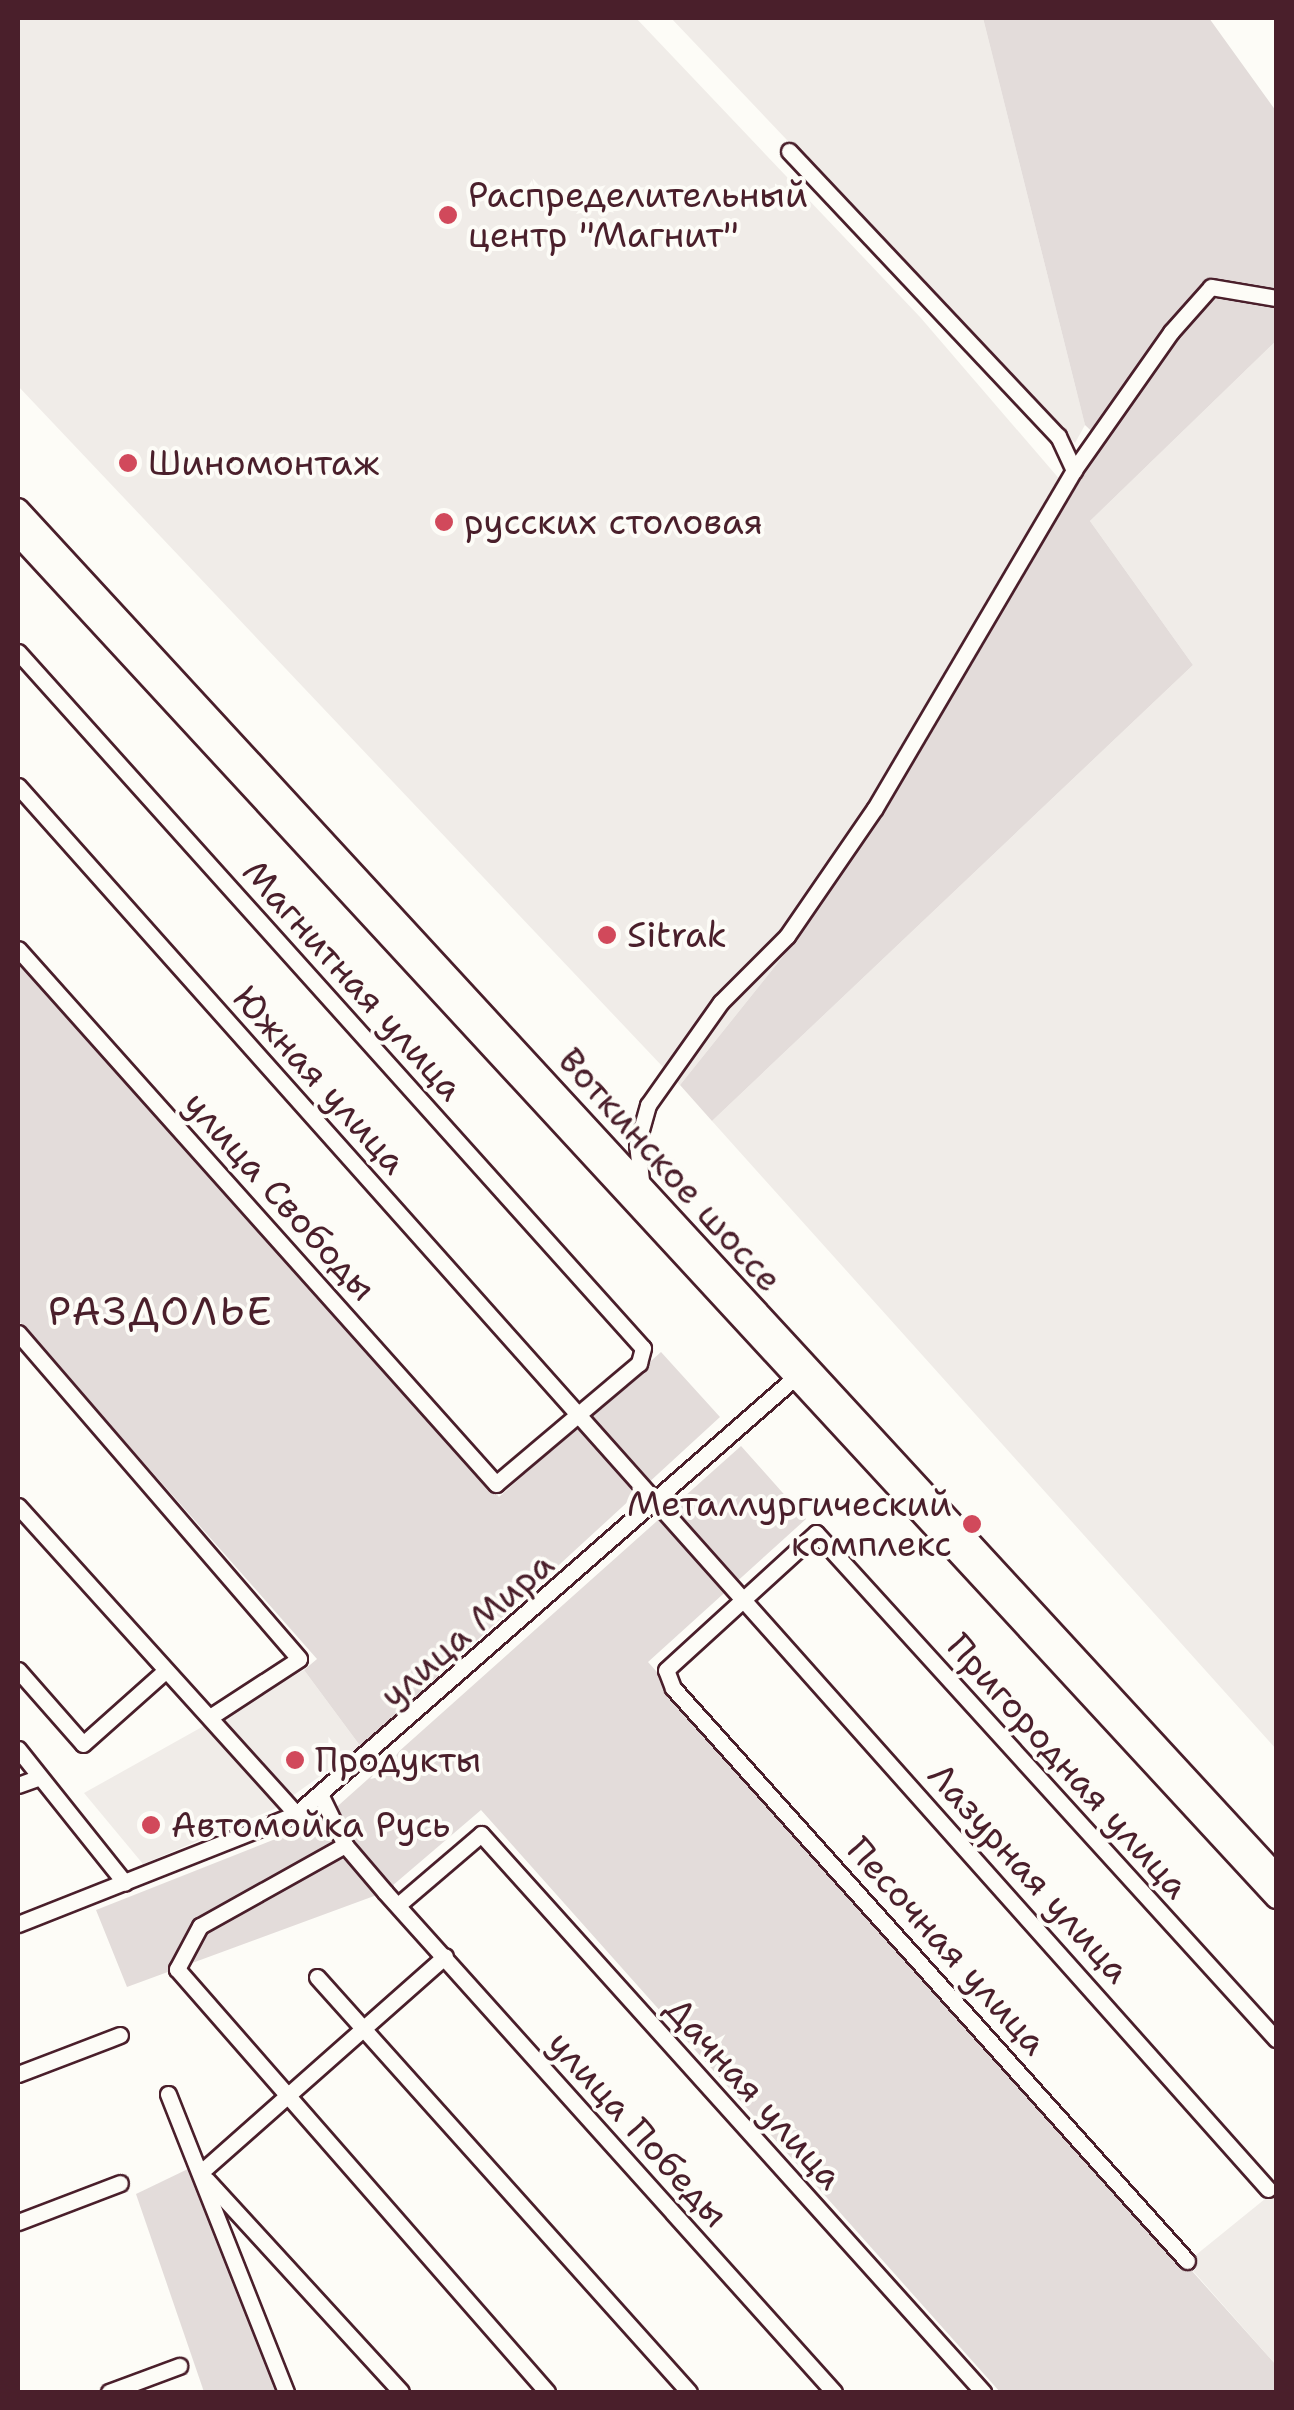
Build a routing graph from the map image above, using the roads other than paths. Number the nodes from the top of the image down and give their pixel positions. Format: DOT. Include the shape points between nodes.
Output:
graph roads {
  1 [pos="788,151"];
  2 [pos="1276,298"];
  3 [pos="1074,470"];
  4 [pos="18,509"];
  5 [pos="18,536"];
  6 [pos="18,652"];
  7 [pos="18,786"];
  8 [pos="18,948"];
  9 [pos="642,1189"];
  10 [pos="18,1333"];
  11 [pos="801,1373"];
  12 [pos="578,1414"];
  13 [pos="657,1504"];
  14 [pos="18,1506"];
  15 [pos="744,1600"];
  16 [pos="18,1670"];
  17 [pos="165,1672"];
  18 [pos="210,1718"];
  19 [pos="18,1749"];
  20 [pos="40,1777"];
  21 [pos="18,1786"];
  22 [pos="320,1796"];
  23 [pos="296,1814"];
  24 [pos="345,1845"];
  25 [pos="1276,1874"];
  26 [pos="125,1883"];
  27 [pos="1276,1898"];
  28 [pos="398,1905"];
  29 [pos="18,1924"];
  30 [pos="445,1956"];
  31 [pos="317,1977"];
  32 [pos="362,2027"];
  33 [pos="120,2035"];
  34 [pos="1276,2038"];
  35 [pos="18,2074"];
  36 [pos="168,2094"];
  37 [pos="283,2100"];
  38 [pos="200,2173"];
  39 [pos="120,2183"];
  40 [pos="1268,2189"];
  41 [pos="18,2222"];
  42 [pos="1187,2262"];
  43 [pos="179,2366"];
  44 [pos="109,2392"];
  45 [pos="286,2392"];
  46 [pos="401,2392"];
  47 [pos="547,2392"];
  48 [pos="689,2392"];
  49 [pos="834,2392"];
  50 [pos="983,2392"];
  1 -- 3 [label="street" via="1058,436"];
  2 -- 3 [label="street" via="1211,287"];
  3 -- 9 [label="street" via="875,808 787,936 721,1002 648,1105 637,1144"];
  4 -- 9 [label="main road, Воткинское шоссе"];
  5 -- 11 [label="main road, Воткинское шоссе"];
  6 -- 12 [label="street, Магнитная улица" via="643,1348 639,1363"];
  7 -- 12 [label="street, Южная улица"];
  8 -- 12 [label="street, улица Свободы" via="496,1484"];
  9 -- 11 [label="main road, Воткинское шоссе"];
  10 -- 18 [label="street" via="299,1659"];
  11 -- 13 [label="street, улица Мира"];
  11 -- 25 [label="main road, Воткинское шоссе"];
  11 -- 27 [label="main road, Воткинское шоссе"];
  12 -- 13 [label="street, Южная улица"];
  13 -- 15 [label="street, Лазурная улица"];
  13 -- 22 [label="street, улица Мира"];
  14 -- 17 [label="street"];
  15 -- 34 [label="street, Пригородная улица" via="816,1532"];
  15 -- 40 [label="street, Лазурная улица"];
  15 -- 42 [label="street, Песочная улица" via="666,1670 673,1688"];
  16 -- 17 [label="street" via="83,1744"];
  17 -- 18 [label="street"];
  18 -- 23 [label="street"];
  19 -- 20 [label="street"];
  20 -- 21 [label="street"];
  20 -- 26 [label="street"];
  22 -- 23 [label="street, улица Мира"];
  22 -- 24 [label="street, улица Победы"];
  23 -- 26 [label="street, улица Мира"];
  24 -- 28 [label="street, улица Победы"];
  24 -- 37 [label="street" via="200,1926 176,1970"];
  26 -- 29 [label="street, улица Мира"];
  28 -- 30 [label="street, улица Победы"];
  28 -- 50 [label="street, Дачная улица" via="481,1834"];
  30 -- 32 [label="street"];
  30 -- 49 [label="street, улица Победы"];
  31 -- 32 [label="street"];
  32 -- 37 [label="street"];
  32 -- 48 [label="street"];
  33 -- 35 [label="street"];
  36 -- 38 [label="street"];
  37 -- 38 [label="street"];
  37 -- 47 [label="street"];
  38 -- 45 [label="street"];
  38 -- 46 [label="street"];
  39 -- 41 [label="street"];
  43 -- 44 [label="street"];
}
